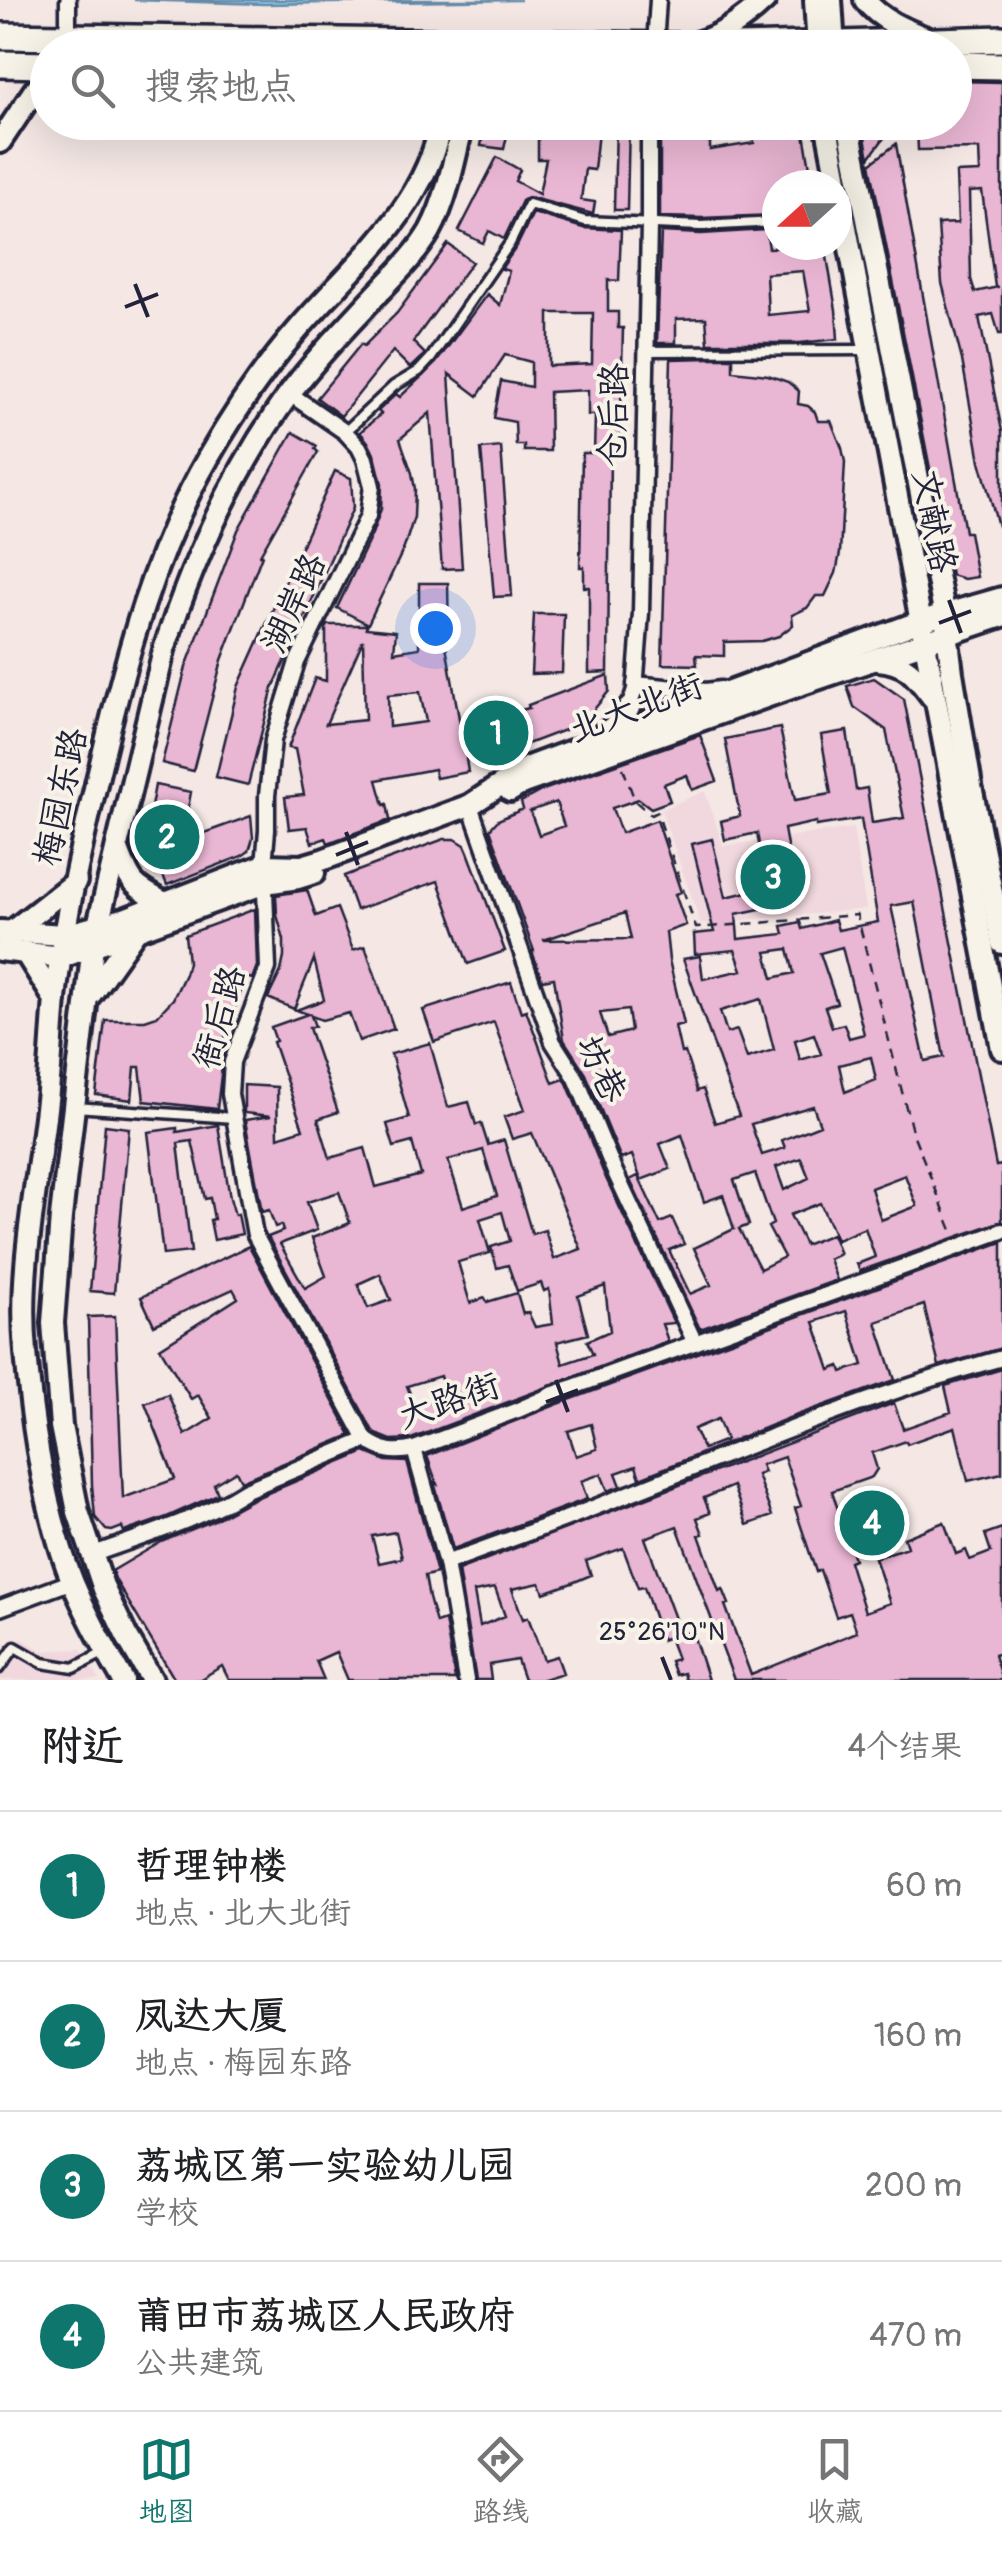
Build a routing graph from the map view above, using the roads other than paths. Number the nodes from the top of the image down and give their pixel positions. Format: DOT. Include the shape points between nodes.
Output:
graph roads {
  1 [pos="658,0"];
  2 [pos="765,0"];
  3 [pos="815,0"];
  4 [pos="831,0"];
  5 [pos="865,0"];
  6 [pos="657,30"];
  7 [pos="726,30"];
  8 [pos="822,30"];
  9 [pos="828,30"];
  10 [pos="907,30"];
  11 [pos="0,36"];
  12 [pos="30,37"];
  13 [pos="972,39"];
  14 [pos="1002,39"];
  15 [pos="0,64"];
  16 [pos="30,65"];
  17 [pos="972,66"];
  18 [pos="1002,66"];
  19 [pos="30,97"];
  20 [pos="438,140"];
  21 [pos="459,140"];
  22 [pos="649,140"];
  23 [pos="829,140"];
  24 [pos="852,140"];
  25 [pos="0,142"];
  26 [pos="833,170"];
  27 [pos="762,223"];
  28 [pos="650,225"];
  29 [pos="849,260"];
  30 [pos="868,350"];
  31 [pos="645,351"];
  32 [pos="290,394"];
  33 [pos="345,432"];
  34 [pos="1002,598"];
  35 [pos="1002,616"];
  36 [pos="920,621"];
  37 [pos="950,628"];
  38 [pos="925,644"];
  39 [pos="876,660"];
  40 [pos="636,684"];
  41 [pos="742,688"];
  42 [pos="936,702"];
  43 [pos="630,708"];
  44 [pos="584,746"];
  45 [pos="472,814"];
  46 [pos="116,845"];
  47 [pos="264,874"];
  48 [pos="76,881"];
  49 [pos="166,903"];
  50 [pos="136,931"];
  51 [pos="65,935"];
  52 [pos="96,937"];
  53 [pos="4,938"];
  54 [pos="1002,943"];
  55 [pos="25,952"];
  56 [pos="62,956"];
  57 [pos="55,1000"];
  58 [pos="87,1000"];
  59 [pos="1002,1049"];
  60 [pos="76,1108"];
  61 [pos="234,1118"];
  62 [pos="1002,1231"];
  63 [pos="23,1308"];
  64 [pos="0,1310"];
  65 [pos="695,1343"];
  66 [pos="1002,1358"];
  67 [pos="366,1440"];
  68 [pos="414,1449"];
  69 [pos="91,1554"];
  70 [pos="446,1563"];
  71 [pos="72,1581"];
  72 [pos="0,1608"];
  73 [pos="107,1651"];
  74 [pos="0,1668"];
  75 [pos="124,1680"];
  76 [pos="152,1680"];
  77 [pos="466,1680"];
  1 -- 6 [label="street"];
  2 -- 7 [label="main road"];
  3 -- 8 [label="main road"];
  4 -- 9 [label="main road"];
  5 -- 10 [label="main road"];
  11 -- 12 [label="highway"];
  13 -- 14 [label="highway"];
  15 -- 16 [label="highway"];
  17 -- 18 [label="highway"];
  19 -- 25 [label="main road"];
  20 -- 48 [label="main road, 梅园东路" via="400,214 250,389 174,522 131,640"];
  21 -- 32 [label="main road, 梅园东路" via="430,230"];
  22 -- 28 [label="street, 仓后路"];
  23 -- 26 [label="main road, 文献路"];
  24 -- 37 [label="main road, 文献路"];
  27 -- 28 [label="lane"];
  28 -- 31 [label="street, 仓后路"];
  28 -- 33 [label="lane" via="585,220 528,204 510,243 431,358"];
  29 -- 30 [label="main road, 文献路"];
  30 -- 31 [label="lane"];
  30 -- 36 [label="main road, 文献路"];
  31 -- 40 [label="street, 仓后路"];
  32 -- 33 [label="street, 湖岸路"];
  32 -- 46 [label="main road, 梅园东路" via="237,476 178,607"];
  33 -- 47 [label="street, 湖岸路" via="365,459 372,486 368,516 296,662 273,740"];
  34 -- 37 [label="main road"];
  35 -- 37 [label="main road"];
  36 -- 37 [label="main road, 北大北街"];
  36 -- 38 [label="main road, 文献路"];
  36 -- 41 [label="main road, 北大北街"];
  37 -- 38 [label="main road, 北大北街"];
  37 -- 54 [label="main road, 文献路" via="971,786"];
  38 -- 39 [label="main road, 北大北街"];
  38 -- 42 [label="main road, 文献路"];
  39 -- 42 [label="main road" via="895,661"];
  39 -- 45 [label="main road, 北大北街" via="523,784"];
  40 -- 41 [label="street"];
  40 -- 43 [label="street, 仓后路"];
  41 -- 44 [label="main road, 北大北街"];
  42 -- 59 [label="main road, 文献路"];
  43 -- 44 [label="main road" via="620,723"];
  44 -- 47 [label="main road, 北大北街" via="528,766 470,805 322,860"];
  45 -- 47 [label="main road, 北大北街" via="298,878"];
  45 -- 65 [label="street, 坊巷" via="554,1042"];
  46 -- 49 [label="main road" via="138,889"];
  46 -- 52 [label="main road, 梅园东路"];
  47 -- 49 [label="main road, 北大北街"];
  47 -- 50 [label="main road, 北大北街"];
  47 -- 61 [label="street, 衙后路" via="268,968 232,1062"];
  48 -- 51 [label="main road, 梅园东路"];
  48 -- 53 [label="main road"];
  49 -- 52 [label="main road, 北大北街"];
  50 -- 52 [label="main road, 北大北街"];
  50 -- 58 [label="main road"];
  51 -- 52 [label="main road, 北大北街"];
  51 -- 53 [label="main road, 北大北街"];
  51 -- 56 [label="main road, 梅园东路"];
  52 -- 56 [label="main road, 北大北街"];
  52 -- 58 [label="main road, 梅园东路"];
  53 -- 55 [label="main road, 北大北街"];
  55 -- 56 [label="main road, 北大北街"];
  55 -- 57 [label="main road"];
  56 -- 57 [label="main road, 梅园东路"];
  57 -- 63 [label="main road, 梅园东路"];
  58 -- 60 [label="main road, 梅园东路"];
  60 -- 61 [label="lane"];
  60 -- 69 [label="main road, 梅园东路" via="54,1336 61,1426"];
  61 -- 67 [label="street, 衙后路" via="255,1235"];
  62 -- 65 [label="street, 大路街"];
  63 -- 64 [label="main road"];
  63 -- 71 [label="main road, 梅园东路" via="40,1456"];
  65 -- 68 [label="street, 大路街"];
  66 -- 70 [label="street" via="933,1376"];
  67 -- 68 [label="street, 大路街" via="384,1450"];
  67 -- 69 [label="street, 大路街" via="179,1523"];
  68 -- 70 [label="street"];
  69 -- 76 [label="main road, 梅园东路"];
  70 -- 77 [label="street"];
  71 -- 72 [label="street"];
  71 -- 73 [label="main road, 梅园东路"];
  73 -- 74 [label="lane" via="74,1668 16,1647"];
  73 -- 75 [label="main road, 梅园东路"];
}
